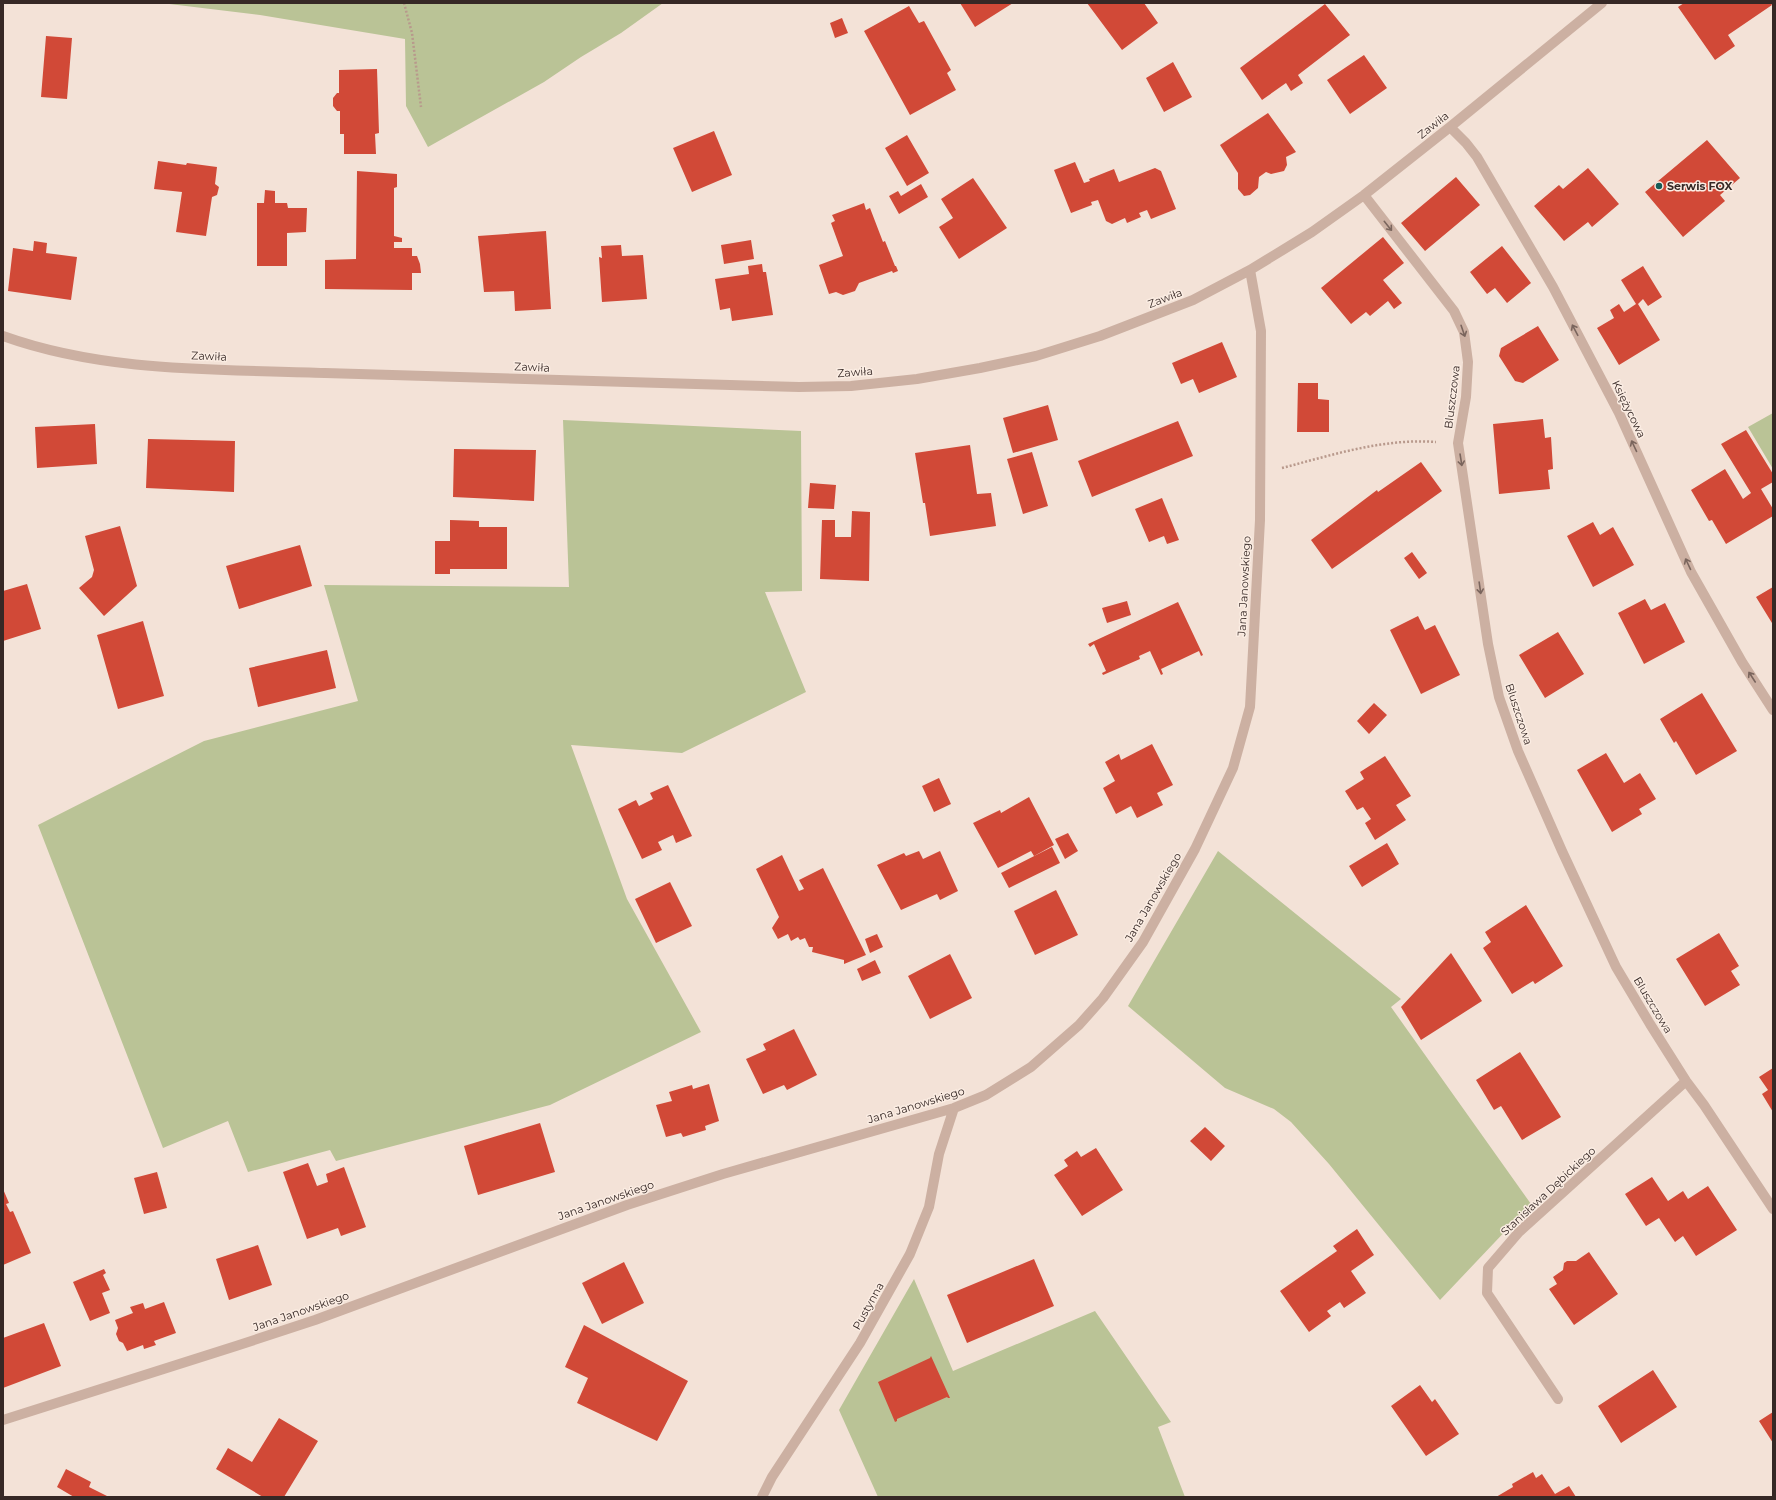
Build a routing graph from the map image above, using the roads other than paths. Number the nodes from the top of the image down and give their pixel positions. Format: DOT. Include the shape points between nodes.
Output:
graph roads {
  1 [pos="1602,3"];
  2 [pos="1450,127"];
  3 [pos="1364,195"];
  4 [pos="1250,270"];
  5 [pos="3,336"];
  6 [pos="1773,710"];
  7 [pos="1686,1081"];
  8 [pos="954,1108"];
  9 [pos="1773,1209"];
  10 [pos="1558,1399"];
  11 [pos="3,1420"];
  12 [pos="762,1497"];
  1 -- 2 [label="street, Zawiła"];
  2 -- 3 [label="street, Zawiła"];
  6 -- 2 [label="street, Księżycowa, one-way" via="1742,662 1691,572 1619,413 1553,288 1477,157"];
  3 -- 4 [label="street, Zawiła" via="1312,232"];
  3 -- 7 [label="street, Bluszczowa, one-way" via="1454,310 1464,332 1468,362 1466,397 1458,443 1488,644 1499,697 1516,744 1562,851 1616,967"];
  4 -- 5 [label="street, Zawiła" via="1193,300 1100,336 1036,356 917,379 851,386 622,382 168,366 102,361 54,352"];
  4 -- 8 [label="street, Jana Janowskiego" via="1261,331 1260,520 1250,707 1233,768 1194,849 1142,942 1103,998 1079,1025 1031,1066 986,1095"];
  7 -- 9 [label="street, Bluszczowa"];
  7 -- 10 [label="street, Stanisława Dębickiego" via="1519,1232 1488,1268 1487,1293"];
  8 -- 11 [label="street, Jana Janowskiego" via="627,1204 315,1320"];
  8 -- 12 [label="street, Pustynna" via="938,1154 929,1207 910,1254 860,1343 772,1477"];
}
